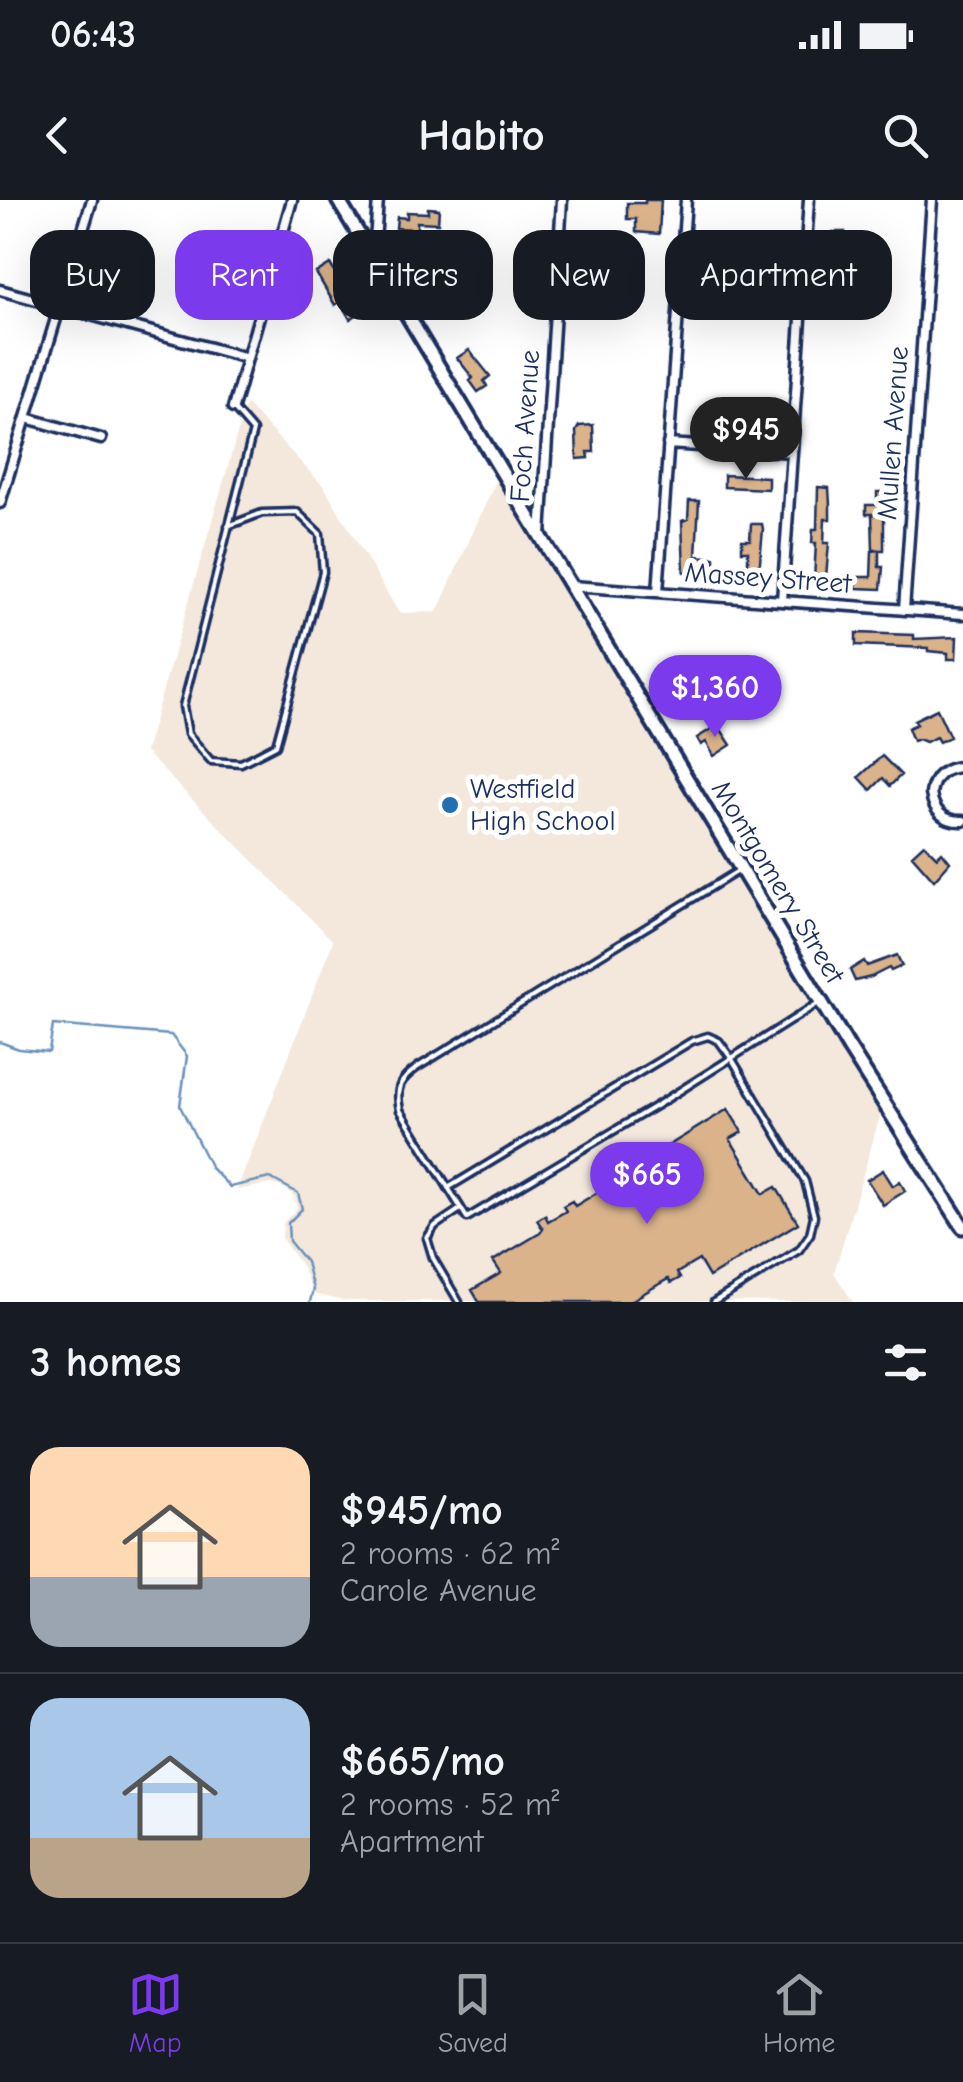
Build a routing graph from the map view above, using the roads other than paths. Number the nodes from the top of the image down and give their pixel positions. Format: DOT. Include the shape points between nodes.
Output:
graph roads {
  1 [pos="92,200"];
  2 [pos="292,200"];
  3 [pos="338,200"];
  4 [pos="378,200"];
  5 [pos="562,200"];
  6 [pos="686,200"];
  7 [pos="809,200"];
  8 [pos="932,200"];
  9 [pos="83,230"];
  10 [pos="356,230"];
  11 [pos="376,230"];
  12 [pos="0,290"];
  13 [pos="30,298"];
  14 [pos="57,320"];
  15 [pos="111,320"];
  16 [pos="411,320"];
  17 [pos="247,358"];
  18 [pos="233,408"];
  19 [pos="27,418"];
  20 [pos="101,439"];
  21 [pos="668,444"];
  22 [pos="792,452"];
  23 [pos="0,502"];
  24 [pos="228,526"];
  25 [pos="541,536"];
  26 [pos="571,586"];
  27 [pos="658,592"];
  28 [pos="782,601"];
  29 [pos="904,610"];
  30 [pos="963,614"];
  31 [pos="963,768"];
  32 [pos="963,821"];
  33 [pos="741,870"];
  34 [pos="821,1001"];
  35 [pos="732,1059"];
  36 [pos="448,1188"];
  37 [pos="461,1209"];
  38 [pos="963,1227"];
  39 [pos="460,1302"];
  40 [pos="714,1302"];
  1 -- 9 [label="street"];
  2 -- 17 [label="street"];
  3 -- 10 [label="main road, Montgomery Street"];
  4 -- 11 [label="street"];
  5 -- 25 [label="street, Foch Avenue"];
  6 -- 21 [label="street"];
  7 -- 22 [label="street"];
  8 -- 29 [label="street, Mullen Avenue"];
  12 -- 13 [label="street"];
  14 -- 19 [label="street"];
  15 -- 17 [label="street"];
  16 -- 25 [label="main road, Montgomery Street"];
  17 -- 18 [label="street"];
  18 -- 24 [label="lane" via="253,430"];
  19 -- 20 [label="street"];
  19 -- 23 [label="street"];
  21 -- 22 [label="street"];
  21 -- 27 [label="street"];
  22 -- 28 [label="street"];
  24 -- 24 [label="lane" via="183,706 188,734 211,761 242,763 276,745 324,572 320,534 297,512 262,513"];
  25 -- 26 [label="main road, Montgomery Street"];
  26 -- 27 [label="street, Massey Street"];
  26 -- 33 [label="main road, Montgomery Street"];
  27 -- 28 [label="street, Massey Street"];
  28 -- 29 [label="street, Massey Street"];
  29 -- 30 [label="street, Massey Street"];
  31 -- 32 [label="street" via="940,774 931,794 940,814"];
  33 -- 34 [label="main road, Montgomery Street"];
  33 -- 36 [label="lane" via="402,1079 396,1092 400,1110"];
  34 -- 35 [label="lane"];
  34 -- 38 [label="main road, Montgomery Street"];
  35 -- 36 [label="lane" via="708,1036 692,1041"];
  35 -- 37 [label="lane" via="468,1218"];
  35 -- 40 [label="lane" via="805,1181 814,1216 799,1250"];
  36 -- 37 [label="lane"];
  37 -- 39 [label="lane" via="427,1238"];
}
